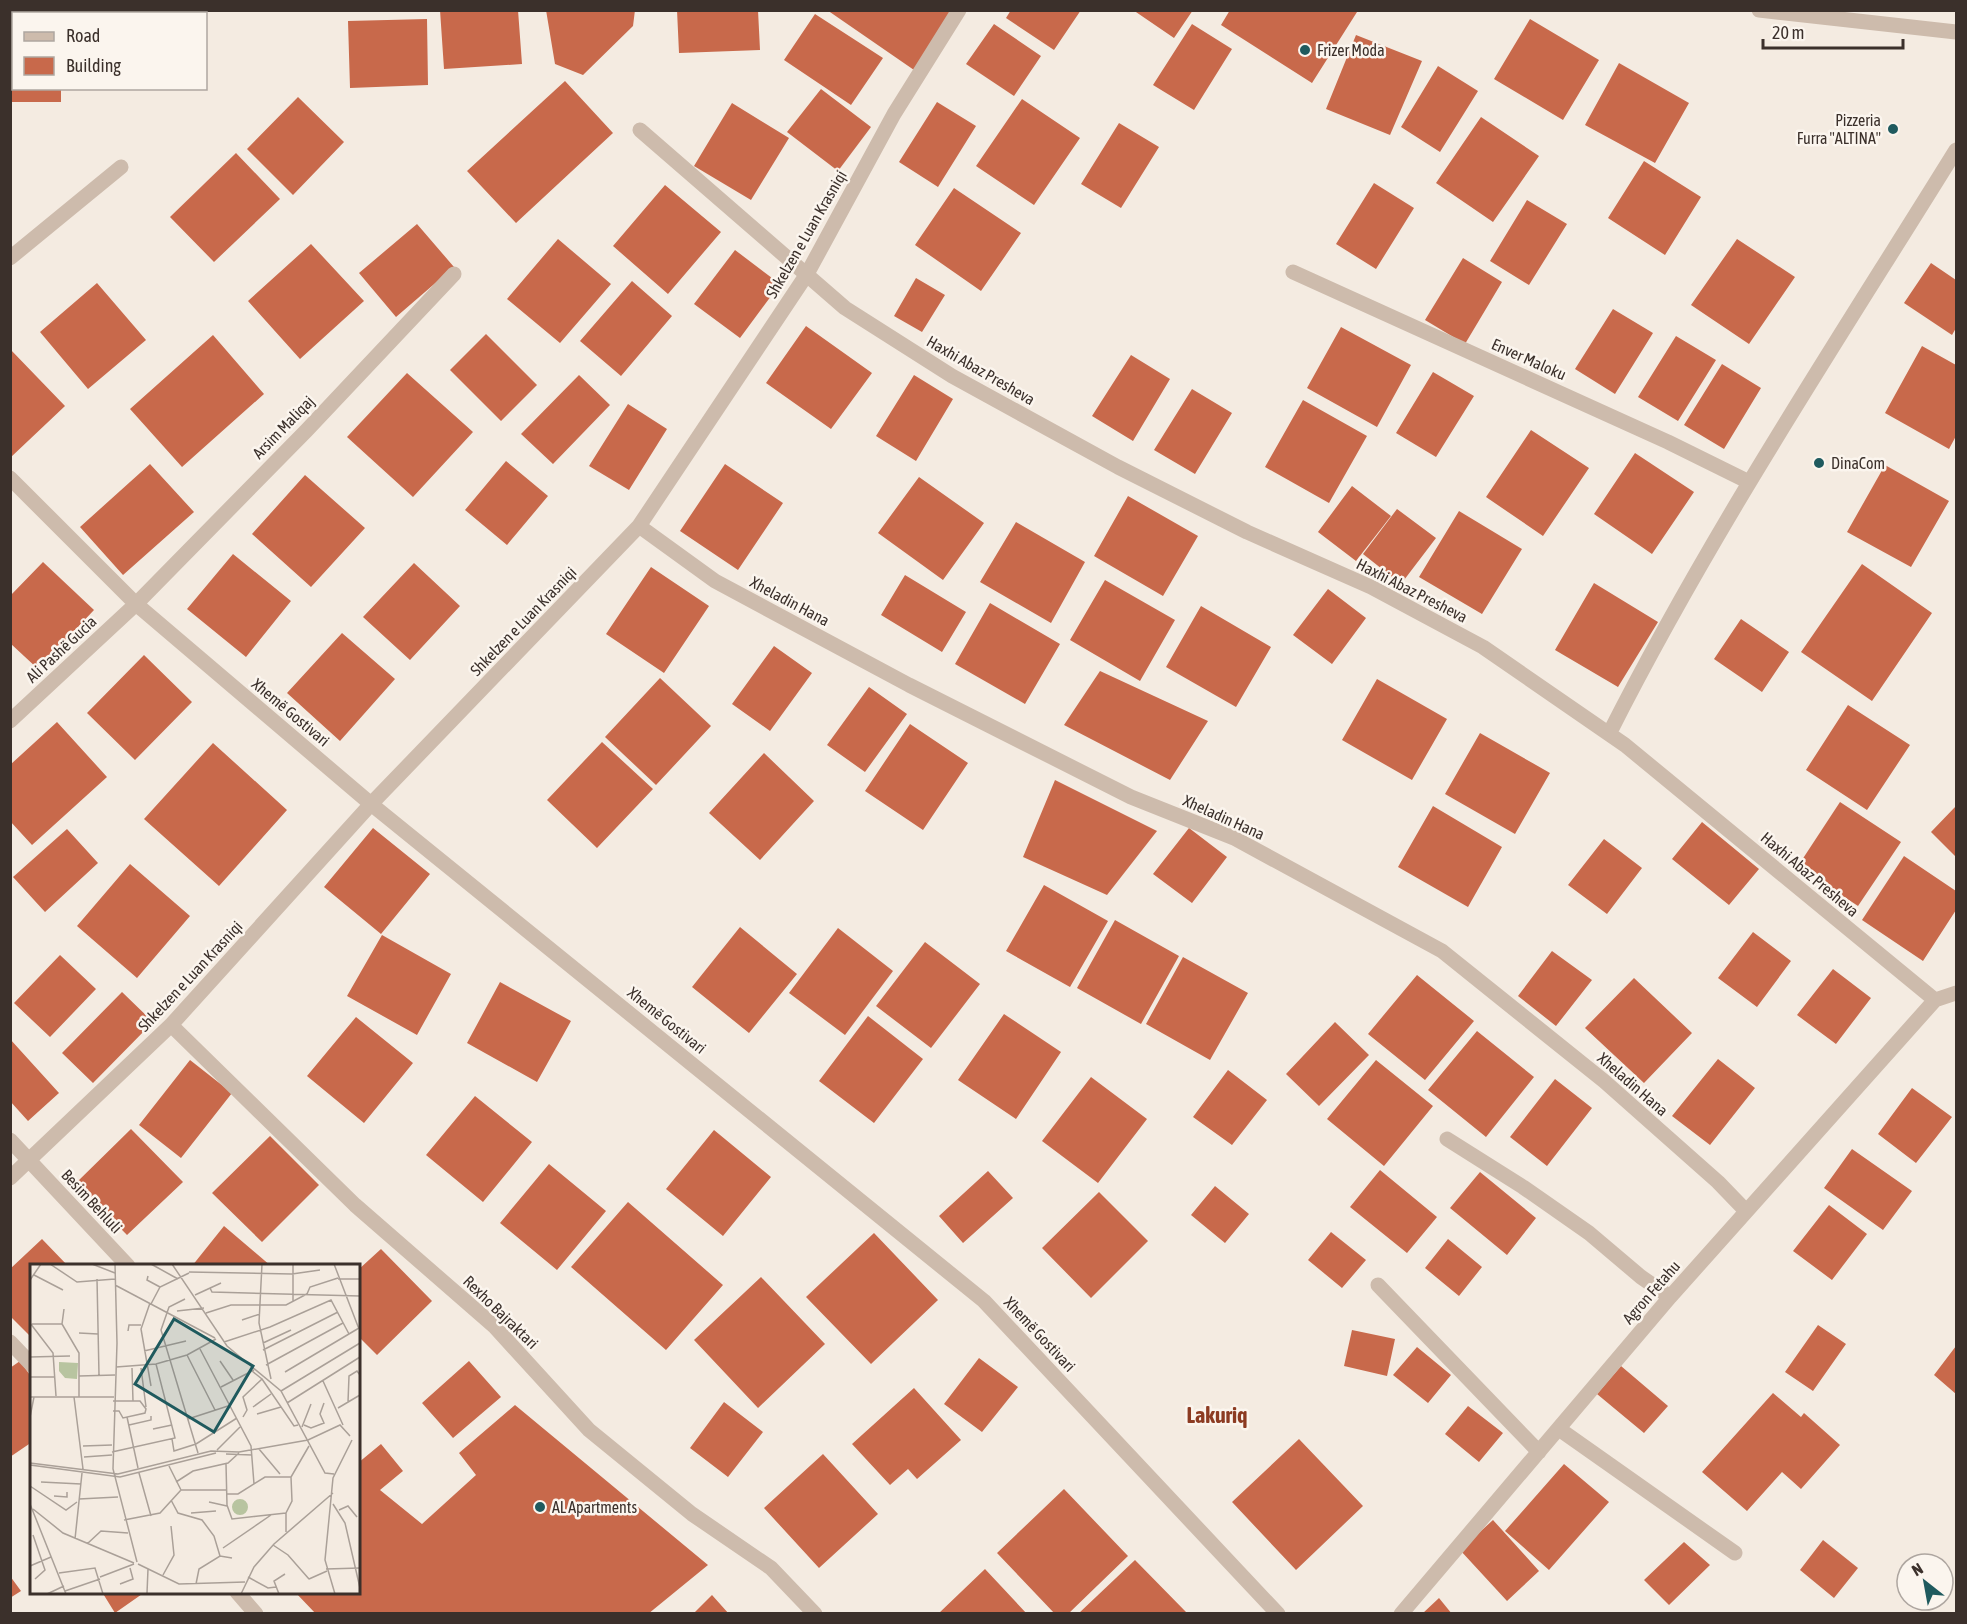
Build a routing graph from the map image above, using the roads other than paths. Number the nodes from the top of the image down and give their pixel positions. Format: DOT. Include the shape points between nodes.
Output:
graph roads {
  1 [pos="958,10"];
  2 [pos="1759,10"];
  3 [pos="1956,33"];
  4 [pos="640,130"];
  5 [pos="1956,150"];
  6 [pos="122,167"];
  7 [pos="10,258"];
  8 [pos="1293,272"];
  9 [pos="454,274"];
  10 [pos="807,274"];
  11 [pos="10,478"];
  12 [pos="1749,482"];
  13 [pos="639,526"];
  14 [pos="136,604"];
  15 [pos="10,721"];
  16 [pos="1609,734"];
  17 [pos="371,804"];
  18 [pos="1956,993"];
  19 [pos="1935,1000"];
  20 [pos="171,1025"];
  21 [pos="1448,1139"];
  22 [pos="10,1140"];
  23 [pos="29,1160"];
  24 [pos="10,1178"];
  25 [pos="1746,1211"];
  26 [pos="126,1264"];
  27 [pos="1378,1286"];
  28 [pos="1670,1297"];
  29 [pos="10,1342"];
  30 [pos="30,1363"];
  31 [pos="1559,1429"];
  32 [pos="1539,1452"];
  33 [pos="1736,1552"];
  34 [pos="238,1594"];
  35 [pos="256,1614"];
  36 [pos="814,1614"];
  37 [pos="1278,1614"];
  38 [pos="1401,1614"];
  1 -- 10 [label="street, Shkelzen e Luan Krasniqi" via="894,114"];
  2 -- 3 [label="street"];
  4 -- 10 [label="street, Haxhi Abaz Presheva"];
  5 -- 12 [label="street"];
  6 -- 7 [label="street"];
  8 -- 12 [label="street, Enver Maloku"];
  9 -- 14 [label="street, Arsim Maliqaj"];
  10 -- 13 [label="street, Shkelzen e Luan Krasniqi"];
  10 -- 16 [label="street, Haxhi Abaz Presheva" via="845,309 952,376 1118,467 1247,532 1371,587 1483,646"];
  11 -- 14 [label="street, Xhemë Gostivari"];
  12 -- 16 [label="street" via="1647,658"];
  13 -- 17 [label="street, Shkelzen e Luan Krasniqi"];
  13 -- 25 [label="street, Xheladin Hana" via="715,581 909,686 1131,797 1234,838 1442,951 1604,1082"];
  14 -- 15 [label="street, Ali Pashë Gucia"];
  14 -- 17 [label="street, Xhemë Gostivari"];
  16 -- 19 [label="street, Haxhi Abaz Presheva"];
  17 -- 20 [label="street, Shkelzen e Luan Krasniqi"];
  17 -- 37 [label="street, Xhemë Gostivari" via="984,1301"];
  18 -- 19 [label="street"];
  19 -- 25 [label="street, Agron Fetahu"];
  20 -- 23 [label="street, Shkelzen e Luan Krasniqi"];
  20 -- 36 [label="street, Rexho Bajraktari" via="355,1205 494,1326 589,1430 692,1514 771,1568"];
  21 -- 28 [label="street" via="1589,1233"];
  22 -- 23 [label="street"];
  23 -- 24 [label="street, Shkelzen e Luan Krasniqi"];
  23 -- 26 [label="street, Besim Behluli"];
  25 -- 28 [label="street, Agron Fetahu"];
  27 -- 32 [label="street"];
  28 -- 31 [label="street, Agron Fetahu"];
  29 -- 30 [label="street"];
  31 -- 32 [label="street, Agron Fetahu"];
  31 -- 33 [label="street"];
  32 -- 38 [label="street, Agron Fetahu"];
  34 -- 35 [label="street"];
}
